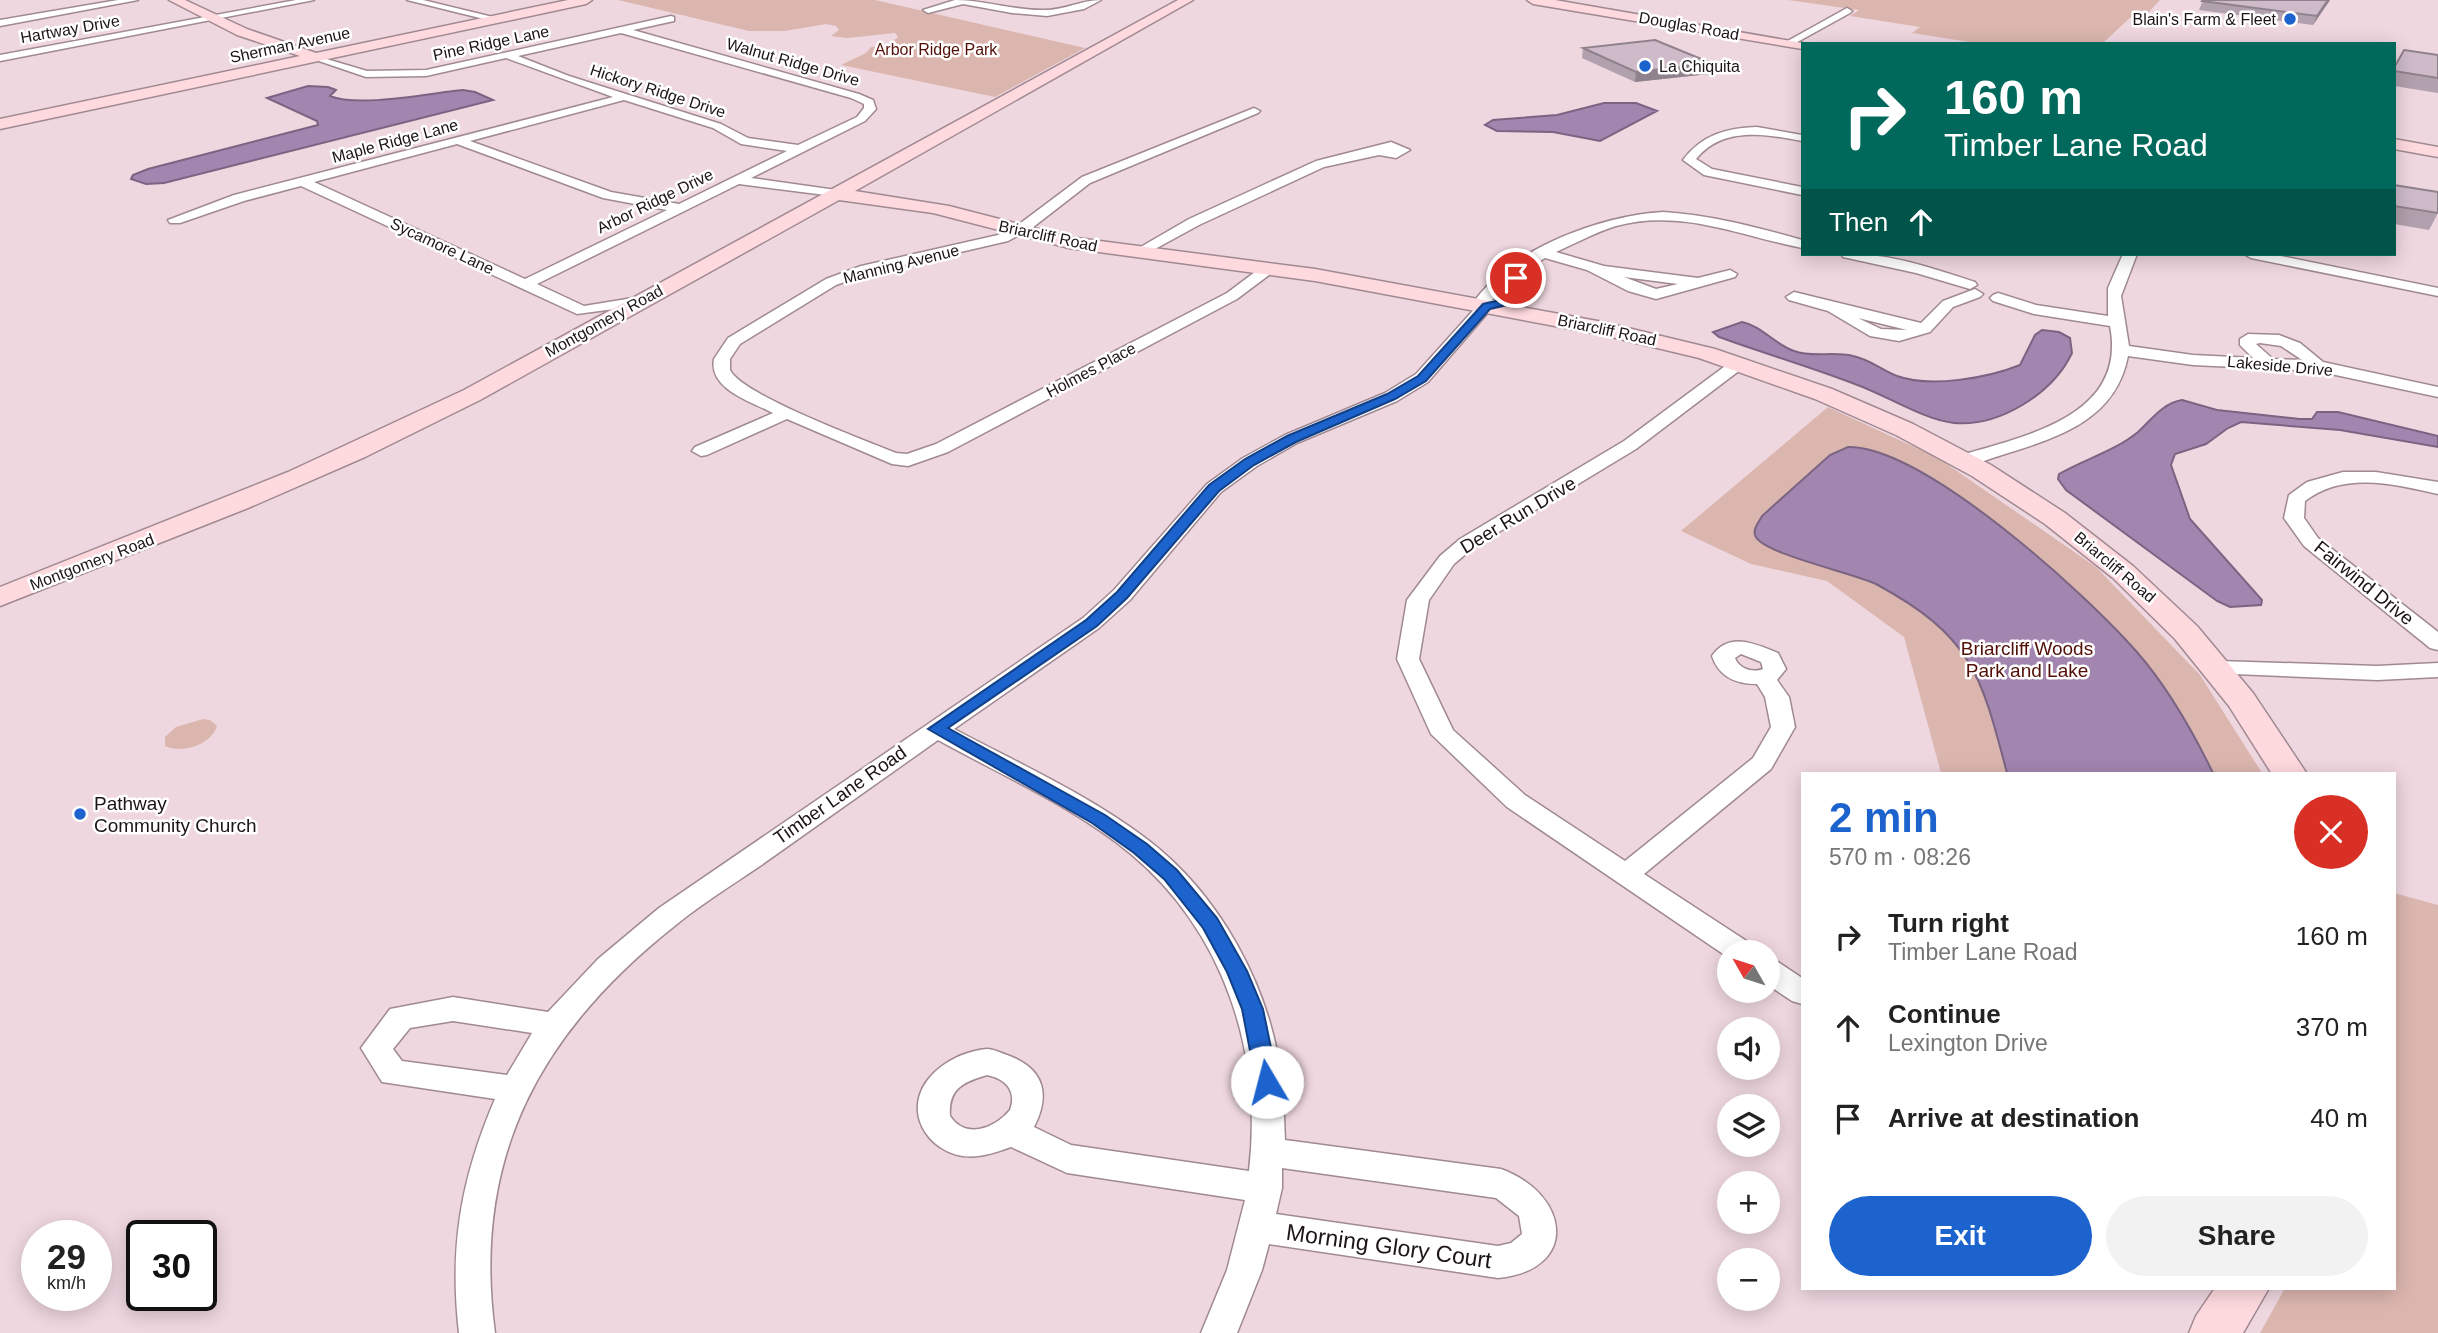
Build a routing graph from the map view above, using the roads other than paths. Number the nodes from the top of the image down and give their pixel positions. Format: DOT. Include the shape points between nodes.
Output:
graph roads {
  1 [pos="134,0"];
  2 [pos="174,0"];
  3 [pos="310,0"];
  4 [pos="411,0"];
  5 [pos="586,0"];
  6 [pos="961,0"];
  7 [pos="1097,0"];
  8 [pos="1187,0"];
  9 [pos="1533,0"];
  10 [pos="928,10"];
  11 [pos="1847,11"];
  12 [pos="1048,13"];
  13 [pos="213,18"];
  14 [pos="496,19"];
  15 [pos="671,19"];
  16 [pos="0,23"];
  17 [pos="1058,26"];
  18 [pos="622,30"];
  19 [pos="1796,44"];
  20 [pos="509,56"];
  21 [pos="317,57"];
  22 [pos="0,58"];
  23 [pos="624,97"];
  24 [pos="1254,111"];
  25 [pos="0,124"];
  26 [pos="1801,138"];
  27 [pos="458,141"];
  28 [pos="2396,144"];
  29 [pos="799,149"];
  30 [pos="1379,152"];
  31 [pos="2438,152"];
  32 [pos="739,180"];
  33 [pos="302,181"];
  34 [pos="1801,191"];
  35 [pos="836,194"];
  36 [pos="680,208"];
  37 [pos="175,220"];
  38 [pos="1018,231"];
  39 [pos="1801,244"];
  40 [pos="1139,252"];
  41 [pos="1544,253"];
  42 [pos="1857,256"];
  43 [pos="2129,256"];
  44 [pos="2261,256"];
  45 [pos="1268,269"];
  46 [pos="1730,274"];
  47 [pos="526,284"];
  48 [pos="1988,289"];
  49 [pos="2438,292"];
  50 [pos="1794,297"];
  51 [pos="1486,306"];
  52 [pos="2115,317"];
  53 [pos="588,319"];
  54 [pos="2121,350"];
  55 [pos="2267,362"];
  56 [pos="1738,364"];
  57 [pos="2317,366"];
  58 [pos="2438,392"];
  59 [pos="787,413"];
  60 [pos="701,451"];
  61 [pos="908,460"];
  62 [pos="1965,460"];
  63 [pos="2438,488"];
  64 [pos="0,597"];
  65 [pos="2438,643"];
  66 [pos="2219,668"];
  67 [pos="2438,670"];
  68 [pos="1764,677"];
  69 [pos="936,729"];
  70 [pos="2289,772"];
  71 [pos="1625,876"];
  72 [pos="1723,940"];
  73 [pos="1780,978"];
  74 [pos="1801,992"];
  75 [pos="555,1025"];
  76 [pos="516,1089"];
  77 [pos="1011,1131"];
  78 [pos="1269,1152"];
  79 [pos="1265,1188"];
  80 [pos="1259,1227"];
  81 [pos="2243,1290"];
  82 [pos="477,1333"];
  83 [pos="1219,1333"];
  84 [pos="2214,1333"];
  1 -- 16 [label="street"];
  2 -- 13 [label="street"];
  3 -- 13 [label="street, Hartway Drive"];
  4 -- 14 [label="street"];
  5 -- 14 [label="street, Sherman Avenue"];
  6 -- 10 [label="street"];
  6 -- 12 [label="street" via="1013,12"];
  7 -- 12 [label="street"];
  8 -- 35 [label="street, Montgomery Road"];
  9 -- 19 [label="street, Douglas Road"];
  11 -- 19 [label="street"];
  12 -- 17 [label="street"];
  13 -- 21 [label="street"];
  13 -- 22 [label="street, Hartway Drive"];
  14 -- 21 [label="street, Sherman Avenue"];
  15 -- 18 [label="street, Pine Ridge Lane"];
  18 -- 20 [label="street, Pine Ridge Lane"];
  18 -- 29 [label="street, Walnut Ridge Drive" via="869,102 870,109 861,119"];
  20 -- 21 [label="street, Pine Ridge Lane" via="444,71 396,75 366,74"];
  20 -- 23 [label="street, Hickory Ridge Drive"];
  21 -- 25 [label="street, Sherman Avenue"];
  23 -- 27 [label="street, Maple Ridge Lane"];
  23 -- 29 [label="street, Hickory Ridge Drive" via="722,128 746,141"];
  24 -- 38 [label="street, Manning Avenue" via="1086,180"];
  26 -- 34 [label="street" via="1770,131 1732,132 1689,160 1708,172"];
  27 -- 33 [label="street, Maple Ridge Lane"];
  27 -- 36 [label="street" via="608,195"];
  28 -- 31 [label="street"];
  29 -- 32 [label="street, Arbor Ridge Drive"];
  30 -- 40 [label="street" via="1320,164"];
  32 -- 35 [label="street, Briarcliff Road"];
  32 -- 36 [label="street, Arbor Ridge Drive"];
  33 -- 37 [label="street, Maple Ridge Lane"];
  33 -- 47 [label="street, Sycamore Lane"];
  35 -- 38 [label="street, Briarcliff Road" via="933,207"];
  35 -- 53 [label="street, Montgomery Road" via="639,302"];
  36 -- 47 [label="street, Arbor Ridge Drive"];
  38 -- 40 [label="street, Briarcliff Road"];
  38 -- 59 [label="street, Manning Avenue" via="976,246 846,275 734,341 720,361 726,380"];
  39 -- 41 [label="street" via="1730,224 1670,217 1620,221"];
  40 -- 45 [label="street, Briarcliff Road"];
  41 -- 46 [label="street" via="1599,270 1647,293"];
  41 -- 51 [label="street, Timber Lane Road" via="1512,276 1517,284 1503,302"];
  42 -- 48 [label="street"];
  43 -- 52 [label="street" via="2115,288"];
  44 -- 49 [label="street"];
  45 -- 51 [label="street, Briarcliff Road"];
  45 -- 61 [label="street, Holmes Place" via="1232,296 942,449"];
  47 -- 53 [label="street, Sycamore Lane"];
  48 -- 50 [label="street" via="1948,304 1924,329"];
  48 -- 52 [label="street" via="2034,309"];
  51 -- 56 [label="street, Briarcliff Road" via="1612,330"];
  51 -- 69 [label="street, Timber Lane Road" via="1422,378 1391,397 1291,439 1214,488 1122,595 1091,623"];
  52 -- 54 [label="street"];
  53 -- 64 [label="street, Montgomery Road" via="472,395 334,463"];
  54 -- 55 [label="street, Lakeside Drive" via="2193,360"];
  54 -- 62 [label="street" via="2116,379 2095,407 2050,433"];
  55 -- 57 [label="street, Lakeside Drive"];
  55 -- 57 [label="street" via="2248,345 2248,339 2291,342"];
  56 -- 62 [label="street, Briarcliff Road" via="1849,404"];
  56 -- 71 [label="street, Deer Run Drive" via="1630,445 1467,543 1447,560 1418,600 1408,659 1443,734 1516,801"];
  57 -- 58 [label="street, Lakeside Drive"];
  59 -- 60 [label="street"];
  59 -- 61 [label="street, Manning Avenue" via="876,453"];
  62 -- 66 [label="street, Briarcliff Road" via="2110,558"];
  63 -- 65 [label="street, Fairwind Drive" via="2379,478 2343,478 2314,485 2296,499 2294,518 2311,542"];
  66 -- 67 [label="street" via="2377,673"];
  66 -- 70 [label="street, Briarcliff Road" via="2267,733"];
  68 -- 71 [label="street" via="1777,696 1783,727 1762,763"];
  69 -- 75 [label="street, Timber Lane Road" via="668,915 609,966"];
  69 -- 78 [label="street" via="1114,829 1187,893 1226,948 1252,1009 1267,1082"];
  71 -- 72 [label="street, Deer Run Drive"];
  73 -- 74 [label="street"];
  75 -- 76 [label="street, Timber Lane Road"];
  75 -- 76 [label="street" via="453,1009 401,1017 376,1048 393,1073"];
  76 -- 82 [label="street, Timber Lane Road" via="491,1153 477,1208 472,1286"];
  77 -- 79 [label="street" via="1067,1159"];
  78 -- 79 [label="street"];
  78 -- 80 [label="street, Morning Glory Court" via="1501,1184 1530,1205 1538,1218 1539,1234 1525,1256 1498,1262"];
  79 -- 80 [label="street"];
  80 -- 83 [label="street"];
  81 -- 84 [label="street"];
}
